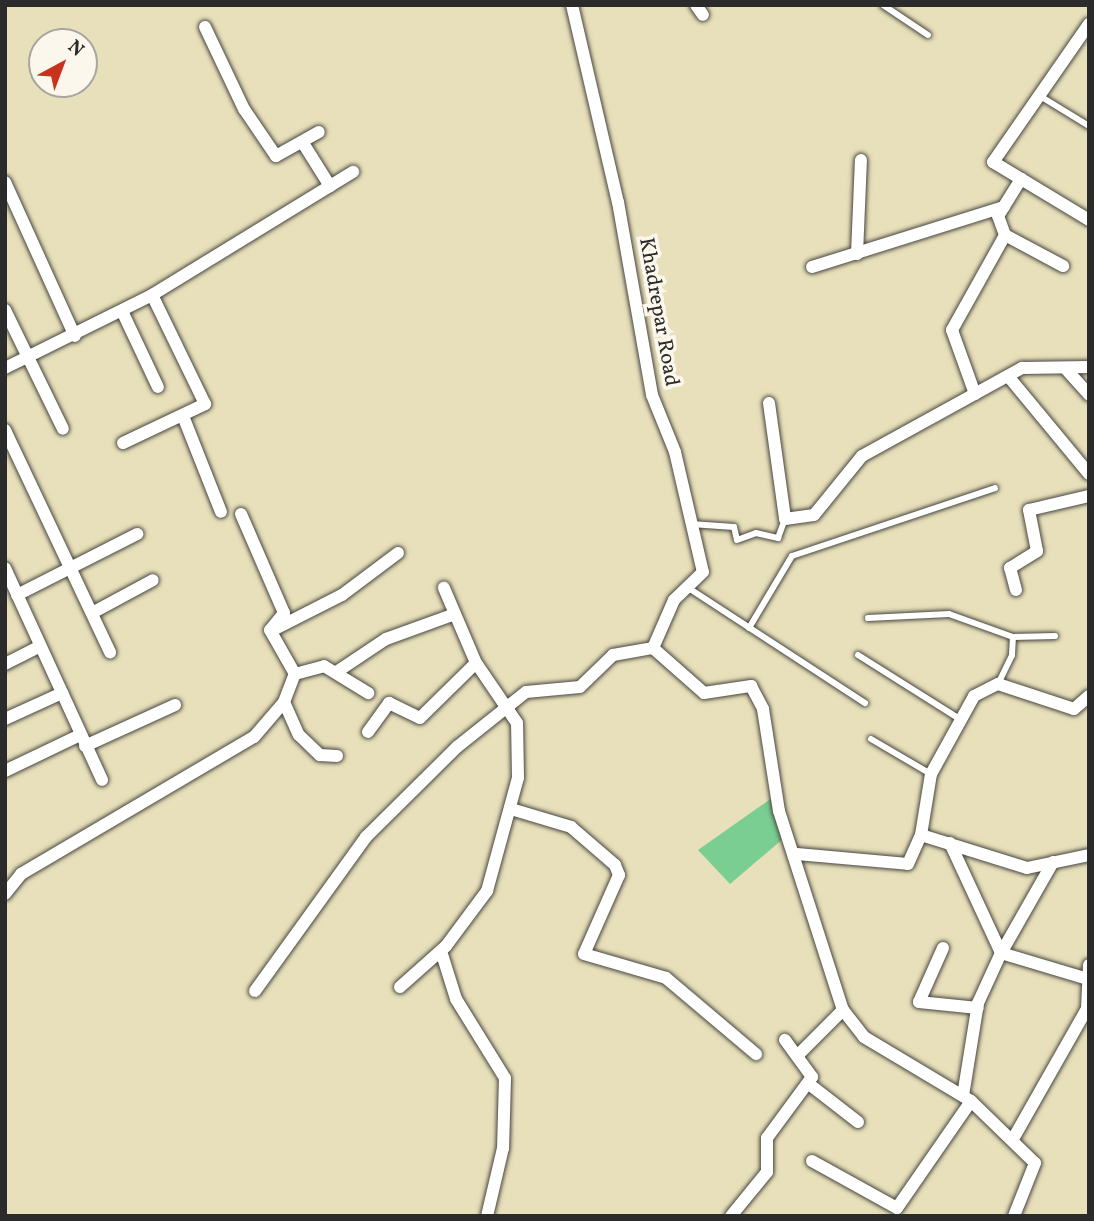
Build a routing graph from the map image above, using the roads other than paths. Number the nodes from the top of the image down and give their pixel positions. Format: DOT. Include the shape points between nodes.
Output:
graph roads {
  1 [pos="572,5"];
  2 [pos="883,5"];
  3 [pos="205,27"];
  4 [pos="1087,30"];
  5 [pos="928,35"];
  6 [pos="1037,95"];
  7 [pos="1089,126"];
  8 [pos="319,132"];
  9 [pos="303,143"];
  10 [pos="861,160"];
  11 [pos="353,172"];
  12 [pos="1021,179"];
  13 [pos="5,182"];
  14 [pos="330,186"];
  15 [pos="1004,207"];
  16 [pos="1089,220"];
  17 [pos="1005,234"];
  18 [pos="857,254"];
  19 [pos="1063,266"];
  20 [pos="812,267"];
  21 [pos="152,295"];
  22 [pos="5,310"];
  23 [pos="122,311"];
  24 [pos="75,336"];
  25 [pos="26,359"];
  26 [pos="1089,367"];
  27 [pos="5,368"];
  28 [pos="1066,368"];
  29 [pos="1008,376"];
  30 [pos="158,387"];
  31 [pos="975,394"];
  32 [pos="1089,395"];
  33 [pos="769,403"];
  34 [pos="183,416"];
  35 [pos="63,429"];
  36 [pos="5,430"];
  37 [pos="123,443"];
  38 [pos="1089,474"];
  39 [pos="995,488"];
  40 [pos="1089,496"];
  41 [pos="221,512"];
  42 [pos="241,514"];
  43 [pos="786,519"];
  44 [pos="687,524"];
  45 [pos="137,534"];
  46 [pos="398,553"];
  47 [pos="5,568"];
  48 [pos="69,568"];
  49 [pos="153,580"];
  50 [pos="444,588"];
  51 [pos="690,589"];
  52 [pos="1016,590"];
  53 [pos="18,597"];
  54 [pos="5,606"];
  55 [pos="92,613"];
  56 [pos="455,614"];
  57 [pos="868,618"];
  58 [pos="749,628"];
  59 [pos="271,630"];
  60 [pos="1013,636"];
  61 [pos="1055,636"];
  62 [pos="40,646"];
  63 [pos="653,648"];
  64 [pos="110,652"];
  65 [pos="858,655"];
  66 [pos="477,663"];
  67 [pos="5,664"];
  68 [pos="338,671"];
  69 [pos="295,674"];
  70 [pos="999,684"];
  71 [pos="62,693"];
  72 [pos="368,693"];
  73 [pos="1089,696"];
  74 [pos="284,702"];
  75 [pos="865,703"];
  76 [pos="175,705"];
  77 [pos="508,710"];
  78 [pos="958,718"];
  79 [pos="5,719"];
  80 [pos="368,732"];
  81 [pos="871,739"];
  82 [pos="83,741"];
  83 [pos="337,756"];
  84 [pos="5,771"];
  85 [pos="931,774"];
  86 [pos="102,780"];
  87 [pos="511,808"];
  88 [pos="920,835"];
  89 [pos="950,843"];
  90 [pos="797,854"];
  91 [pos="1089,855"];
  92 [pos="1053,862"];
  93 [pos="5,894"];
  94 [pos="943,948"];
  95 [pos="441,951"];
  96 [pos="1001,953"];
  97 [pos="1087,972"];
  98 [pos="400,987"];
  99 [pos="255,991"];
  100 [pos="978,1008"];
  101 [pos="844,1010"];
  102 [pos="785,1040"];
  103 [pos="756,1054"];
  104 [pos="800,1054"];
  105 [pos="808,1084"];
  106 [pos="967,1099"];
  107 [pos="858,1122"];
  108 [pos="1013,1139"];
  109 [pos="812,1161"];
  110 [pos="487,1216"];
  111 [pos="731,1216"];
  112 [pos="1014,1216"];
  1 -- 44 [label="street, Khadrepar Road" via="618,202 652,395 675,452"];
  2 -- 5 [label="lane"];
  3 -- 9 [label="street" via="244,110 276,156"];
  4 -- 6 [label="street"];
  6 -- 7 [label="lane"];
  6 -- 12 [label="street" via="993,162"];
  8 -- 9 [label="street"];
  9 -- 14 [label="street"];
  10 -- 18 [label="street"];
  11 -- 14 [label="street"];
  12 -- 15 [label="street"];
  12 -- 16 [label="street"];
  13 -- 24 [label="street"];
  14 -- 21 [label="street"];
  15 -- 17 [label="street" via="998,216"];
  15 -- 18 [label="street"];
  17 -- 19 [label="street"];
  17 -- 31 [label="street" via="953,330"];
  18 -- 20 [label="street"];
  21 -- 23 [label="street"];
  21 -- 34 [label="street" via="206,399"];
  22 -- 25 [label="street"];
  23 -- 24 [label="street"];
  23 -- 30 [label="street"];
  24 -- 25 [label="street"];
  25 -- 27 [label="street"];
  25 -- 35 [label="street"];
  26 -- 28 [label="street"];
  28 -- 29 [label="street" via="1022,368"];
  28 -- 32 [label="street"];
  29 -- 31 [label="street"];
  29 -- 38 [label="street"];
  31 -- 43 [label="street" via="862,456 814,515"];
  33 -- 43 [label="street"];
  34 -- 37 [label="street"];
  34 -- 41 [label="street"];
  36 -- 48 [label="street"];
  39 -- 58 [label="lane" via="792,556"];
  40 -- 52 [label="street" via="1029,510 1037,551 1010,568"];
  42 -- 59 [label="street" via="285,614"];
  43 -- 44 [label="lane" via="778,538 756,533 737,540 734,527"];
  44 -- 51 [label="street, Khadrepar Road" via="703,572"];
  45 -- 48 [label="street"];
  46 -- 59 [label="street" via="342,595"];
  47 -- 53 [label="street"];
  48 -- 53 [label="street"];
  48 -- 55 [label="street"];
  49 -- 55 [label="street"];
  50 -- 56 [label="street"];
  51 -- 58 [label="lane"];
  51 -- 63 [label="street, Khadrepar Road" via="674,600"];
  53 -- 54 [label="street"];
  53 -- 62 [label="street"];
  55 -- 64 [label="street"];
  56 -- 66 [label="street"];
  56 -- 68 [label="street" via="386,639"];
  57 -- 60 [label="lane" via="949,614"];
  58 -- 75 [label="lane"];
  59 -- 69 [label="street"];
  60 -- 61 [label="lane"];
  60 -- 70 [label="lane" via="1012,655"];
  62 -- 67 [label="street"];
  62 -- 71 [label="street"];
  63 -- 77 [label="street" via="613,655 580,687 526,692"];
  63 -- 90 [label="street" via="704,693 751,686 763,709 779,811"];
  65 -- 78 [label="lane"];
  66 -- 77 [label="street"];
  66 -- 80 [label="street" via="420,718 389,703"];
  68 -- 69 [label="street" via="324,666"];
  68 -- 72 [label="street"];
  69 -- 74 [label="street"];
  70 -- 73 [label="street" via="1074,709"];
  70 -- 78 [label="street" via="974,696"];
  71 -- 79 [label="street"];
  71 -- 82 [label="street"];
  74 -- 83 [label="street" via="299,735 320,755"];
  74 -- 93 [label="street" via="254,737 21,874"];
  76 -- 82 [label="street"];
  77 -- 87 [label="street" via="521,747"];
  77 -- 99 [label="street" via="457,747 375,827"];
  78 -- 85 [label="street"];
  81 -- 85 [label="lane"];
  82 -- 84 [label="street"];
  82 -- 86 [label="street"];
  85 -- 88 [label="street"];
  87 -- 95 [label="street" via="487,891"];
  87 -- 103 [label="street" via="571,827 615,865 619,875 584,954 666,978"];
  88 -- 89 [label="street"];
  88 -- 90 [label="street" via="908,864"];
  89 -- 92 [label="street" via="1027,868"];
  89 -- 96 [label="street"];
  90 -- 101 [label="street"];
  91 -- 92 [label="street"];
  92 -- 96 [label="street"];
  94 -- 100 [label="street" via="919,1002"];
  95 -- 98 [label="street"];
  95 -- 110 [label="street" via="456,999 505,1078 503,1148"];
  96 -- 97 [label="street"];
  96 -- 100 [label="street"];
  97 -- 108 [label="street" via="1087,1009"];
  100 -- 106 [label="street"];
  101 -- 104 [label="street"];
  101 -- 106 [label="street" via="864,1037"];
  102 -- 104 [label="street"];
  104 -- 105 [label="street" via="812,1077"];
  105 -- 107 [label="street"];
  105 -- 111 [label="street" via="767,1138 767,1172"];
  106 -- 108 [label="street"];
  106 -- 109 [label="street" via="897,1208"];
  108 -- 112 [label="street" via="1035,1164"];
}
